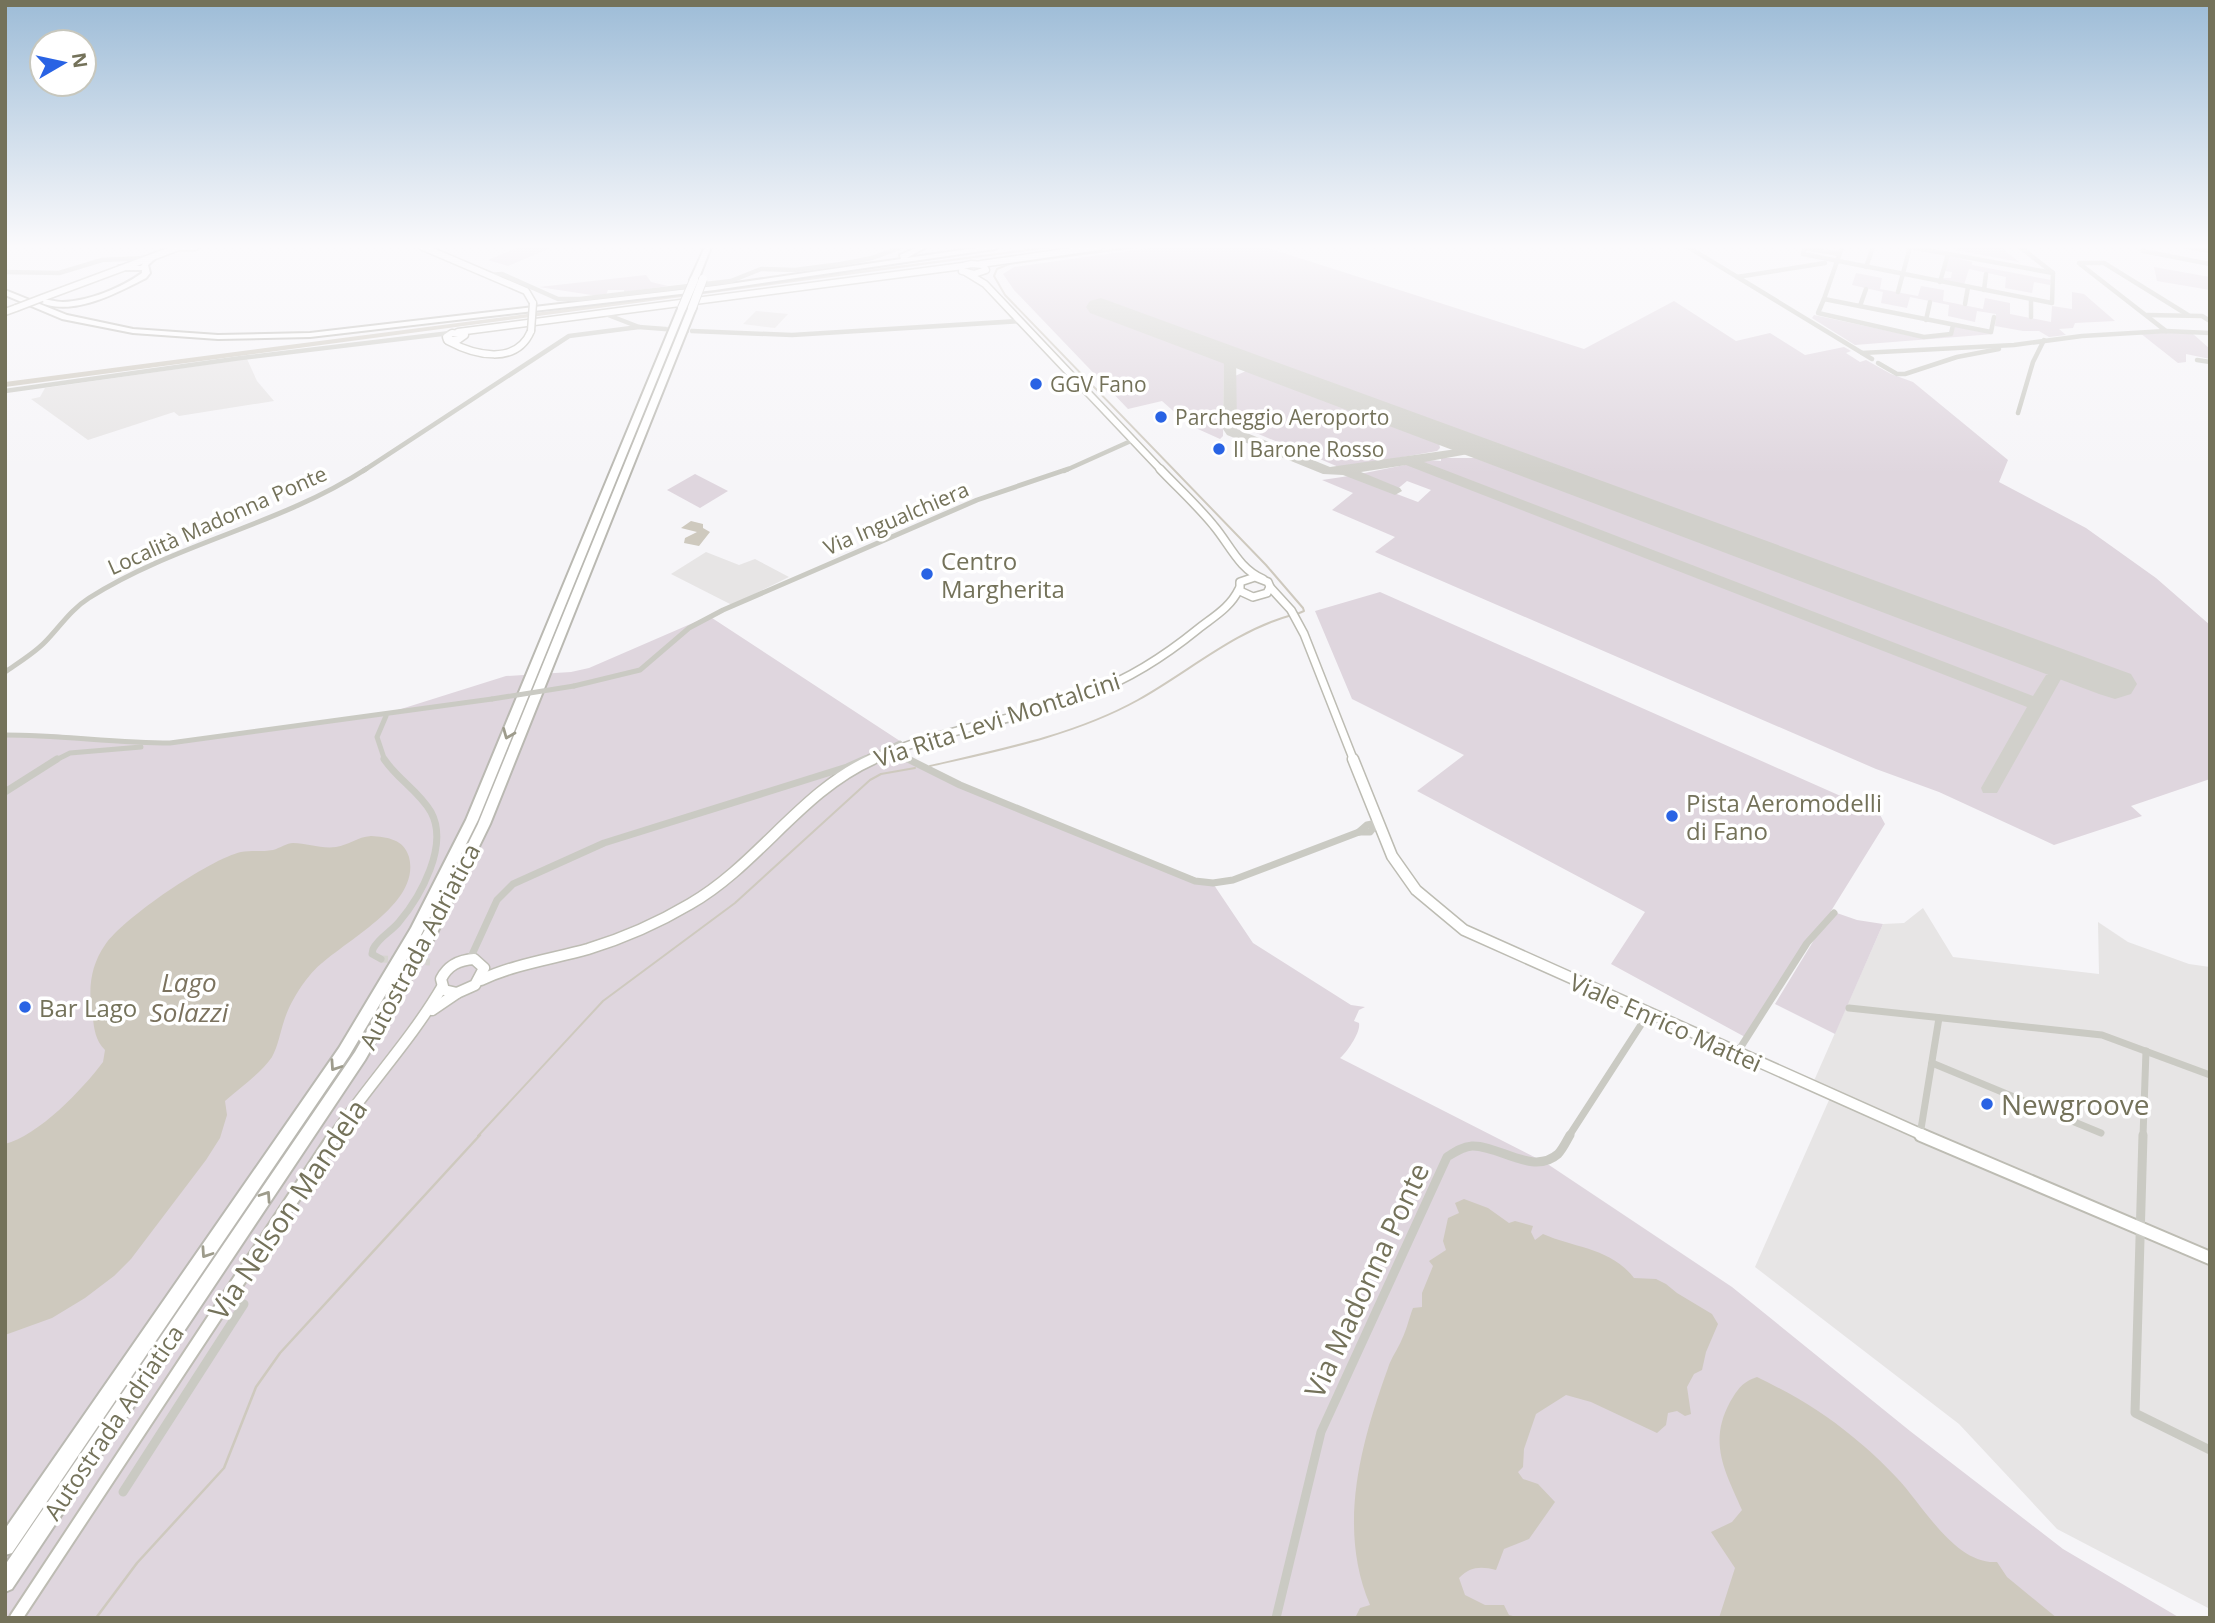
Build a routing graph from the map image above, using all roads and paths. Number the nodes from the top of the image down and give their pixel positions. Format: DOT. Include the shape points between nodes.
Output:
graph roads {
  1 [pos="93,323"];
  2 [pos="110,323"];
  3 [pos="116,323"];
  4 [pos="406,323"];
  5 [pos="416,323"];
  6 [pos="526,323"];
  7 [pos="532,323"];
  8 [pos="628,323"];
  9 [pos="681,323"];
  10 [pos="681,323"];
  11 [pos="992,323"];
  12 [pos="1022,323"];
  13 [pos="1812,323"];
  14 [pos="1856,323"];
  15 [pos="1941,323"];
  16 [pos="1994,323"];
  17 [pos="2156,323"];
  18 [pos="1953,325"];
  19 [pos="639,327"];
  20 [pos="138,328"];
  21 [pos="665,329"];
  22 [pos="692,331"];
  23 [pos="2166,331"];
  24 [pos="2210,333"];
  25 [pos="459,335"];
  26 [pos="411,338"];
  27 [pos="447,340"];
  28 [pos="2043,340"];
  29 [pos="2010,345"];
  30 [pos="464,349"];
  31 [pos="1862,353"];
  32 [pos="1871,359"];
  33 [pos="2197,360"];
  34 [pos="2210,362"];
  35 [pos="1878,363"];
  36 [pos="5,391"];
  37 [pos="2018,413"];
  38 [pos="1133,440"];
  39 [pos="1140,447"];
  40 [pos="1118,448"];
  41 [pos="1242,565"];
  42 [pos="1243,579"];
  43 [pos="1262,579"];
  44 [pos="1270,587"];
  45 [pos="1239,589"];
  46 [pos="1255,597"];
  47 [pos="1226,607"];
  48 [pos="1291,610"];
  49 [pos="5,672"];
  50 [pos="386,716"];
  51 [pos="5,735"];
  52 [pos="900,743"];
  53 [pos="149,744"];
  54 [pos="906,758"];
  55 [pos="5,792"];
  56 [pos="1371,827"];
  57 [pos="1834,913"];
  58 [pos="382,959"];
  59 [pos="470,959"];
  60 [pos="483,965"];
  61 [pos="514,966"];
  62 [pos="481,980"];
  63 [pos="442,987"];
  64 [pos="457,993"];
  65 [pos="1849,1008"];
  66 [pos="1648,1014"];
  67 [pos="425,1016"];
  68 [pos="1939,1018"];
  69 [pos="2146,1051"];
  70 [pos="1737,1053"];
  71 [pos="1932,1063"];
  72 [pos="2210,1075"];
  73 [pos="2101,1133"];
  74 [pos="1920,1135"];
  75 [pos="2141,1227"];
  76 [pos="2210,1258"];
  77 [pos="244,1304"];
  78 [pos="2210,1450"];
  79 [pos="71,1451"];
  80 [pos="123,1492"];
  81 [pos="5,1546"];
  82 [pos="5,1583"];
  83 [pos="16,1618"];
  84 [pos="1276,1618"];
  1 -- 5 [label="highway" via="133,331 218,337 310,335"];
  2 -- 20 [label="highway"];
  3 -- 20 [label="highway"];
  4 -- 20 [label="highway" via="231,335"];
  6 -- 25 [label="street"];
  7 -- 30 [label="street, bridge" via="523,344 511,350 484,355"];
  8 -- 19 [label="street, Località Madonna Ponte"];
  9 -- 79 [label="highway, Autostrada Adriatica, one-way" via="472,820 416,931 344,1052"];
  82 -- 10 [label="highway, Autostrada Adriatica, one-way" via="360,1055 431,931 484,824"];
  11 -- 22 [label="street" via="792,335"];
  12 -- 38 [label="street"];
  13 -- 31 [label="street"];
  14 -- 18 [label="street" via="1924,337 1951,334"];
  15 -- 18 [label="street"];
  16 -- 18 [label="street" via="1993,331"];
  17 -- 23 [label="street"];
  19 -- 21 [label="street, Località Madonna Ponte"];
  19 -- 49 [label="street, Località Madonna Ponte" via="569,336 348,481 292,510 191,547 90,597 72,610 43,644"];
  23 -- 24 [label="street"];
  23 -- 28 [label="street"];
  25 -- 26 [label="street"];
  25 -- 27 [label="street"];
  25 -- 27 [label="street"];
  25 -- 30 [label="street"];
  26 -- 27 [label="street"];
  26 -- 36 [label="street"];
  27 -- 30 [label="street"];
  28 -- 29 [label="street"];
  28 -- 37 [label="street"];
  29 -- 31 [label="street"];
  29 -- 35 [label="street" via="1905,374"];
  31 -- 32 [label="street"];
  33 -- 34 [label="street"];
  38 -- 39 [label="street"];
  38 -- 40 [label="street, Via Ingualchiera"];
  39 -- 40 [label="street, Via Ingualchiera"];
  39 -- 41 [label="street" via="1214,527"];
  40 -- 50 [label="street, Via Ingualchiera, bridge" via="934,518 689,628 640,670 574,686"];
  41 -- 42 [label="main road"];
  41 -- 43 [label="street"];
  42 -- 43 [label="main road"];
  42 -- 45 [label="main road"];
  43 -- 44 [label="main road"];
  44 -- 46 [label="main road"];
  44 -- 48 [label="street, Viale Enrico Mattei"];
  45 -- 46 [label="main road"];
  45 -- 47 [label="street, Via Rita Levi Montalcini"];
  46 -- 47 [label="street, Via Rita Levi Montalcini"];
  46 -- 48 [label="street" via="1280,602"];
  47 -- 61 [label="street, Via Rita Levi Montalcini" via="1152,663 1094,692 925,739 856,766 810,799 708,893 647,927 615,941"];
  48 -- 56 [label="street, Viale Enrico Mattei" via="1373,810"];
  50 -- 53 [label="street"];
  50 -- 58 [label="street" via="377,743 433,816 437,834 414,901 372,950"];
  51 -- 53 [label="street"];
  52 -- 59 [label="street" via="847,767 604,843 513,884 497,900"];
  53 -- 55 [label="street" via="70,754"];
  54 -- 56 [label="street" via="973,791 1195,881 1233,880"];
  56 -- 66 [label="street, Viale Enrico Mattei" via="1384,837 1416,890 1464,930"];
  57 -- 70 [label="street" via="1807,943"];
  59 -- 60 [label="street"];
  59 -- 63 [label="street" via="445,971"];
  60 -- 61 [label="street, Via Rita Levi Montalcini"];
  60 -- 62 [label="street"];
  61 -- 62 [label="street, Via Rita Levi Montalcini"];
  62 -- 64 [label="street"];
  63 -- 64 [label="street"];
  63 -- 67 [label="street, Via Nelson Mandela"];
  64 -- 67 [label="street, Via Nelson Mandela"];
  65 -- 68 [label="street"];
  66 -- 70 [label="street, Viale Enrico Mattei"];
  66 -- 84 [label="street, Via Madonna Ponte" via="1558,1154 1546,1162 1529,1163 1466,1145 1447,1157 1321,1432"];
  67 -- 83 [label="street, Via Nelson Mandela" via="347,1117"];
  68 -- 69 [label="street" via="2102,1035"];
  68 -- 71 [label="street"];
  69 -- 72 [label="street"];
  69 -- 75 [label="street"];
  70 -- 74 [label="street, Viale Enrico Mattei"];
  71 -- 73 [label="street"];
  71 -- 74 [label="street"];
  74 -- 75 [label="street, Viale Enrico Mattei"];
  75 -- 76 [label="street, Viale Enrico Mattei"];
  75 -- 78 [label="street" via="2135,1413"];
  77 -- 80 [label="street"];
  79 -- 81 [label="highway, Autostrada Adriatica"];
}
